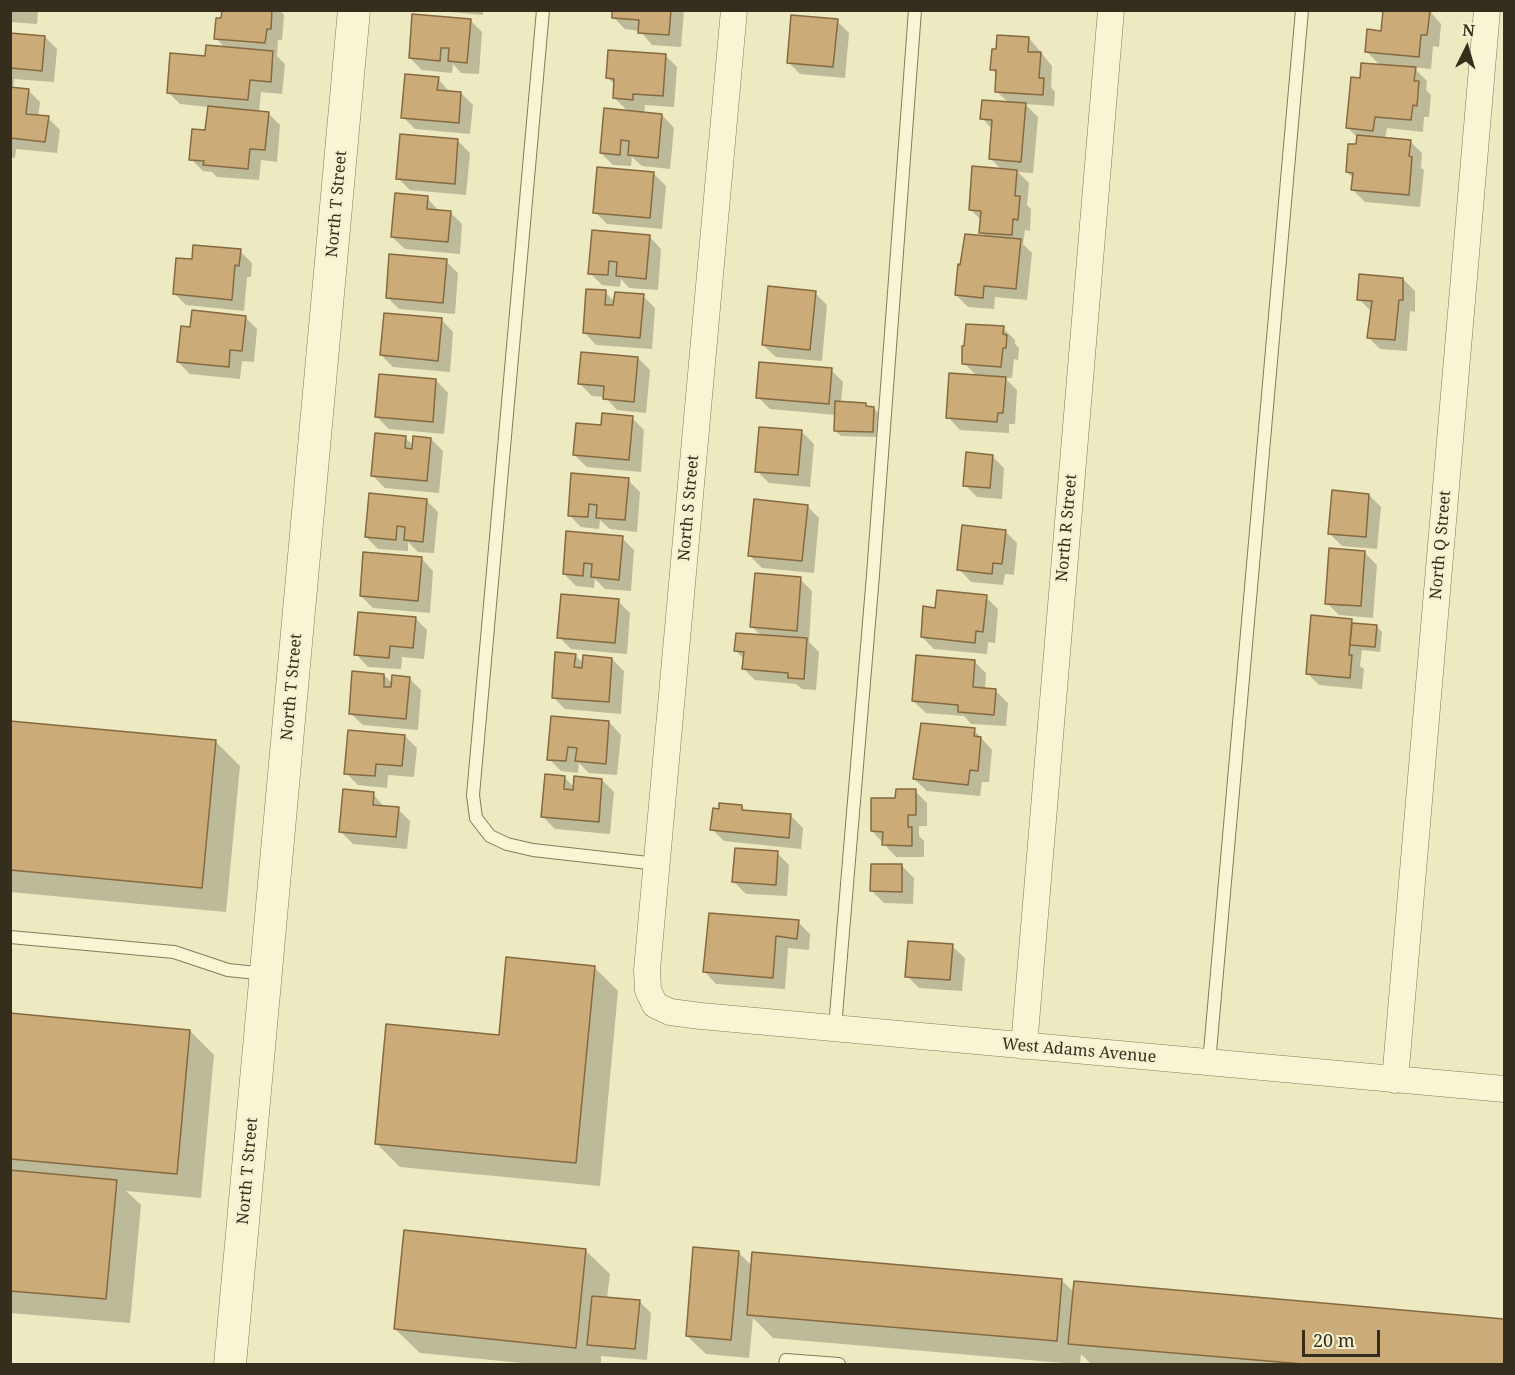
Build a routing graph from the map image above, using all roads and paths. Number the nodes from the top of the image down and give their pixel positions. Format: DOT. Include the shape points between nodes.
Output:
graph roads {
  1 [pos="354,10"];
  2 [pos="543,10"];
  3 [pos="734,10"];
  4 [pos="915,10"];
  5 [pos="1111,10"];
  6 [pos="1302,10"];
  7 [pos="1487,10"];
  8 [pos="657,864"];
  9 [pos="10,937"];
  10 [pos="266,974"];
  11 [pos="655,1005"];
  12 [pos="835,1027"];
  13 [pos="1024,1046"];
  14 [pos="1209,1063"];
  15 [pos="1395,1080"];
  16 [pos="1504,1089"];
  17 [pos="230,1365"];
  18 [pos="785,1365"];
  19 [pos="839,1365"];
  1 -- 10 [label="street, North T Street"];
  2 -- 8 [label="lane" via="473,795 476,818 490,836 507,844"];
  3 -- 8 [label="street, North S Street"];
  4 -- 12 [label="lane"];
  5 -- 13 [label="street, North R Street"];
  6 -- 14 [label="lane"];
  7 -- 15 [label="street, North Q Street"];
  8 -- 11 [label="street, North S Street" via="647,970 648,990"];
  9 -- 10 [label="lane" via="174,952 228,970"];
  10 -- 17 [label="street, North T Street"];
  11 -- 12 [label="street, West Adams Avenue" via="670,1012 701,1016"];
  12 -- 13 [label="street, West Adams Avenue"];
  13 -- 14 [label="street, West Adams Avenue"];
  14 -- 15 [label="street, West Adams Avenue"];
  15 -- 16 [label="street, West Adams Avenue"];
  18 -- 19 [label="lane" via="786,1360"];
}
